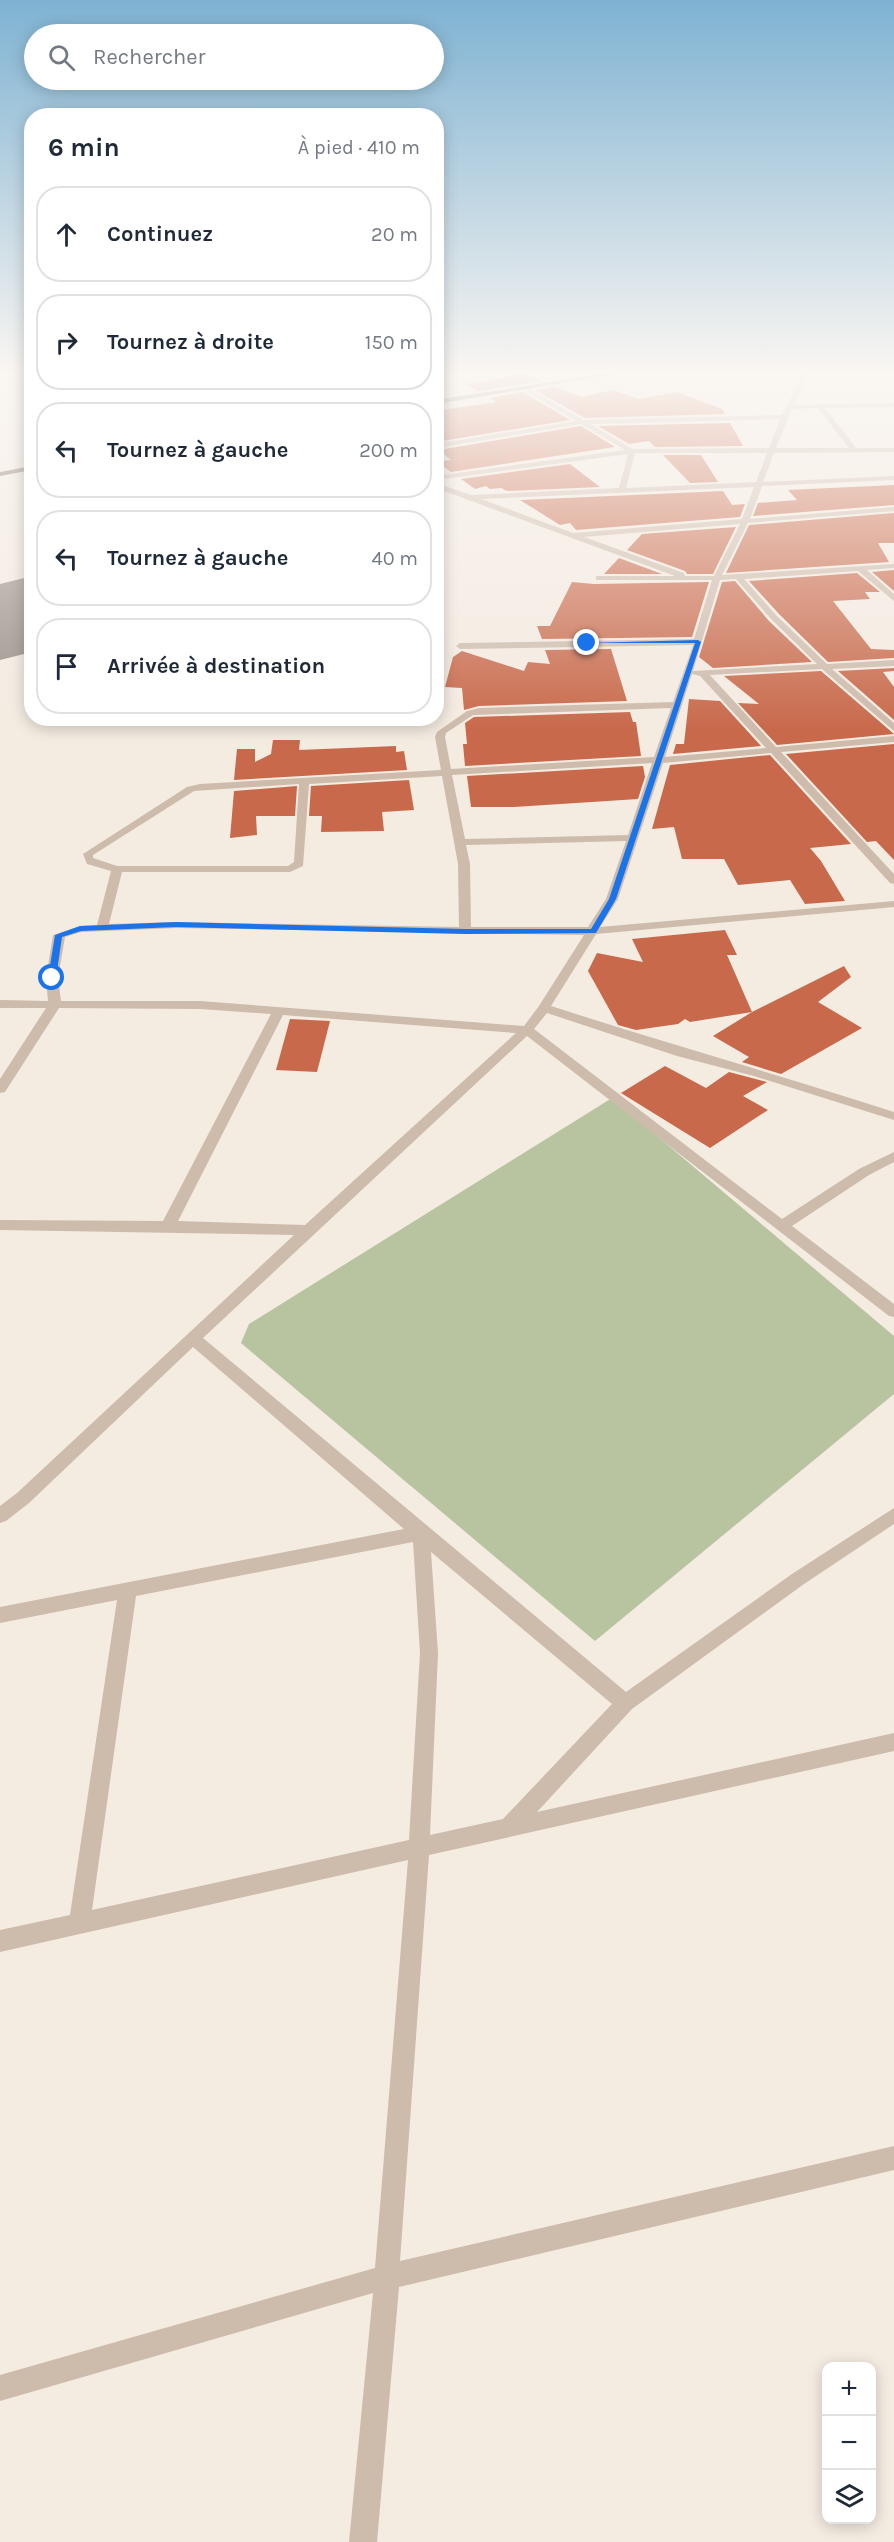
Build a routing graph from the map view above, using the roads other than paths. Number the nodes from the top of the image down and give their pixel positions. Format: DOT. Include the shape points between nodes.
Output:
graph roads {
  1 [pos="460,493"];
  2 [pos="582,493"];
  3 [pos="755,493"];
  4 [pos="473,497"];
  5 [pos="894,509"];
  6 [pos="745,521"];
  7 [pos="573,535"];
  8 [pos="894,566"];
  9 [pos="861,569"];
  10 [pos="738,576"];
  11 [pos="691,578"];
  12 [pos="717,578"];
  13 [pos="598,579"];
  14 [pos="894,598"];
  15 [pos="698,642"];
  16 [pos="460,646"];
  17 [pos="894,663"];
  18 [pos="825,666"];
  19 [pos="703,673"];
  20 [pos="687,674"];
  21 [pos="676,705"];
  22 [pos="894,728"];
  23 [pos="894,739"];
  24 [pos="774,750"];
  25 [pos="660,760"];
  26 [pos="449,773"];
  27 [pos="303,783"];
  28 [pos="633,838"];
  29 [pos="461,842"];
  30 [pos="117,868"];
  31 [pos="894,881"];
  32 [pos="894,904"];
  33 [pos="102,927"];
  34 [pos="465,932"];
  35 [pos="594,932"];
  36 [pos="0,1004"];
  37 [pos="55,1004"];
  38 [pos="544,1008"];
  39 [pos="279,1010"];
  40 [pos="527,1030"];
  41 [pos="0,1089"];
  42 [pos="894,1116"];
  43 [pos="894,1156"];
  44 [pos="0,1225"];
  45 [pos="168,1226"];
  46 [pos="782,1226"];
  47 [pos="308,1230"];
  48 [pos="894,1312"];
  49 [pos="194,1339"];
  50 [pos="894,1515"];
  51 [pos="0,1516"];
  52 [pos="420,1533"];
  53 [pos="128,1590"];
  54 [pos="0,1615"];
  55 [pos="625,1703"];
  56 [pos="894,1742"];
  57 [pos="510,1826"];
  58 [pos="419,1846"];
  59 [pos="79,1924"];
  60 [pos="0,1941"];
  61 [pos="894,2158"];
  62 [pos="387,2277"];
  63 [pos="0,2388"];
  64 [pos="363,2542"];
  1 -- 4 [label="street"];
  2 -- 4 [label="street"];
  3 -- 6 [label="street"];
  4 -- 7 [label="street"];
  5 -- 6 [label="street"];
  6 -- 7 [label="street"];
  6 -- 12 [label="street"];
  7 -- 11 [label="street"];
  8 -- 9 [label="street"];
  9 -- 10 [label="street"];
  9 -- 14 [label="street"];
  10 -- 12 [label="street"];
  10 -- 18 [label="street"];
  11 -- 12 [label="street"];
  11 -- 13 [label="street"];
  12 -- 15 [label="street"];
  15 -- 16 [label="street"];
  15 -- 20 [label="street"];
  17 -- 18 [label="street"];
  18 -- 19 [label="street"];
  18 -- 22 [label="street"];
  19 -- 20 [label="street"];
  19 -- 24 [label="street"];
  20 -- 21 [label="street"];
  21 -- 25 [label="street"];
  21 -- 26 [label="street" via="470,713 440,737"];
  23 -- 24 [label="street"];
  24 -- 25 [label="street"];
  24 -- 31 [label="street"];
  25 -- 26 [label="street"];
  25 -- 28 [label="street"];
  26 -- 27 [label="street"];
  26 -- 29 [label="street"];
  27 -- 30 [label="street" via="299,864 295,867"];
  27 -- 30 [label="street" via="190,789 88,854 92,862"];
  28 -- 29 [label="street"];
  28 -- 35 [label="street" via="612,899"];
  29 -- 34 [label="street"];
  30 -- 33 [label="street"];
  32 -- 35 [label="street"];
  33 -- 34 [label="street" via="224,925"];
  33 -- 37 [label="street" via="59,935 52,978"];
  34 -- 35 [label="street"];
  35 -- 38 [label="street"];
  36 -- 37 [label="street"];
  37 -- 39 [label="street"];
  37 -- 41 [label="street"];
  38 -- 40 [label="street"];
  38 -- 42 [label="street"];
  39 -- 40 [label="street"];
  39 -- 45 [label="street"];
  40 -- 46 [label="street"];
  40 -- 47 [label="street"];
  43 -- 46 [label="street"];
  44 -- 45 [label="street"];
  45 -- 47 [label="street"];
  46 -- 48 [label="street"];
  47 -- 49 [label="street"];
  49 -- 51 [label="street"];
  49 -- 52 [label="street"];
  50 -- 55 [label="street"];
  52 -- 53 [label="street"];
  52 -- 55 [label="street"];
  52 -- 58 [label="street" via="429,1653"];
  53 -- 54 [label="street"];
  53 -- 59 [label="street"];
  55 -- 57 [label="street"];
  56 -- 57 [label="street"];
  57 -- 58 [label="street"];
  58 -- 59 [label="street"];
  58 -- 62 [label="street"];
  59 -- 60 [label="street"];
  61 -- 62 [label="street"];
  62 -- 63 [label="street"];
  62 -- 64 [label="street"];
}
